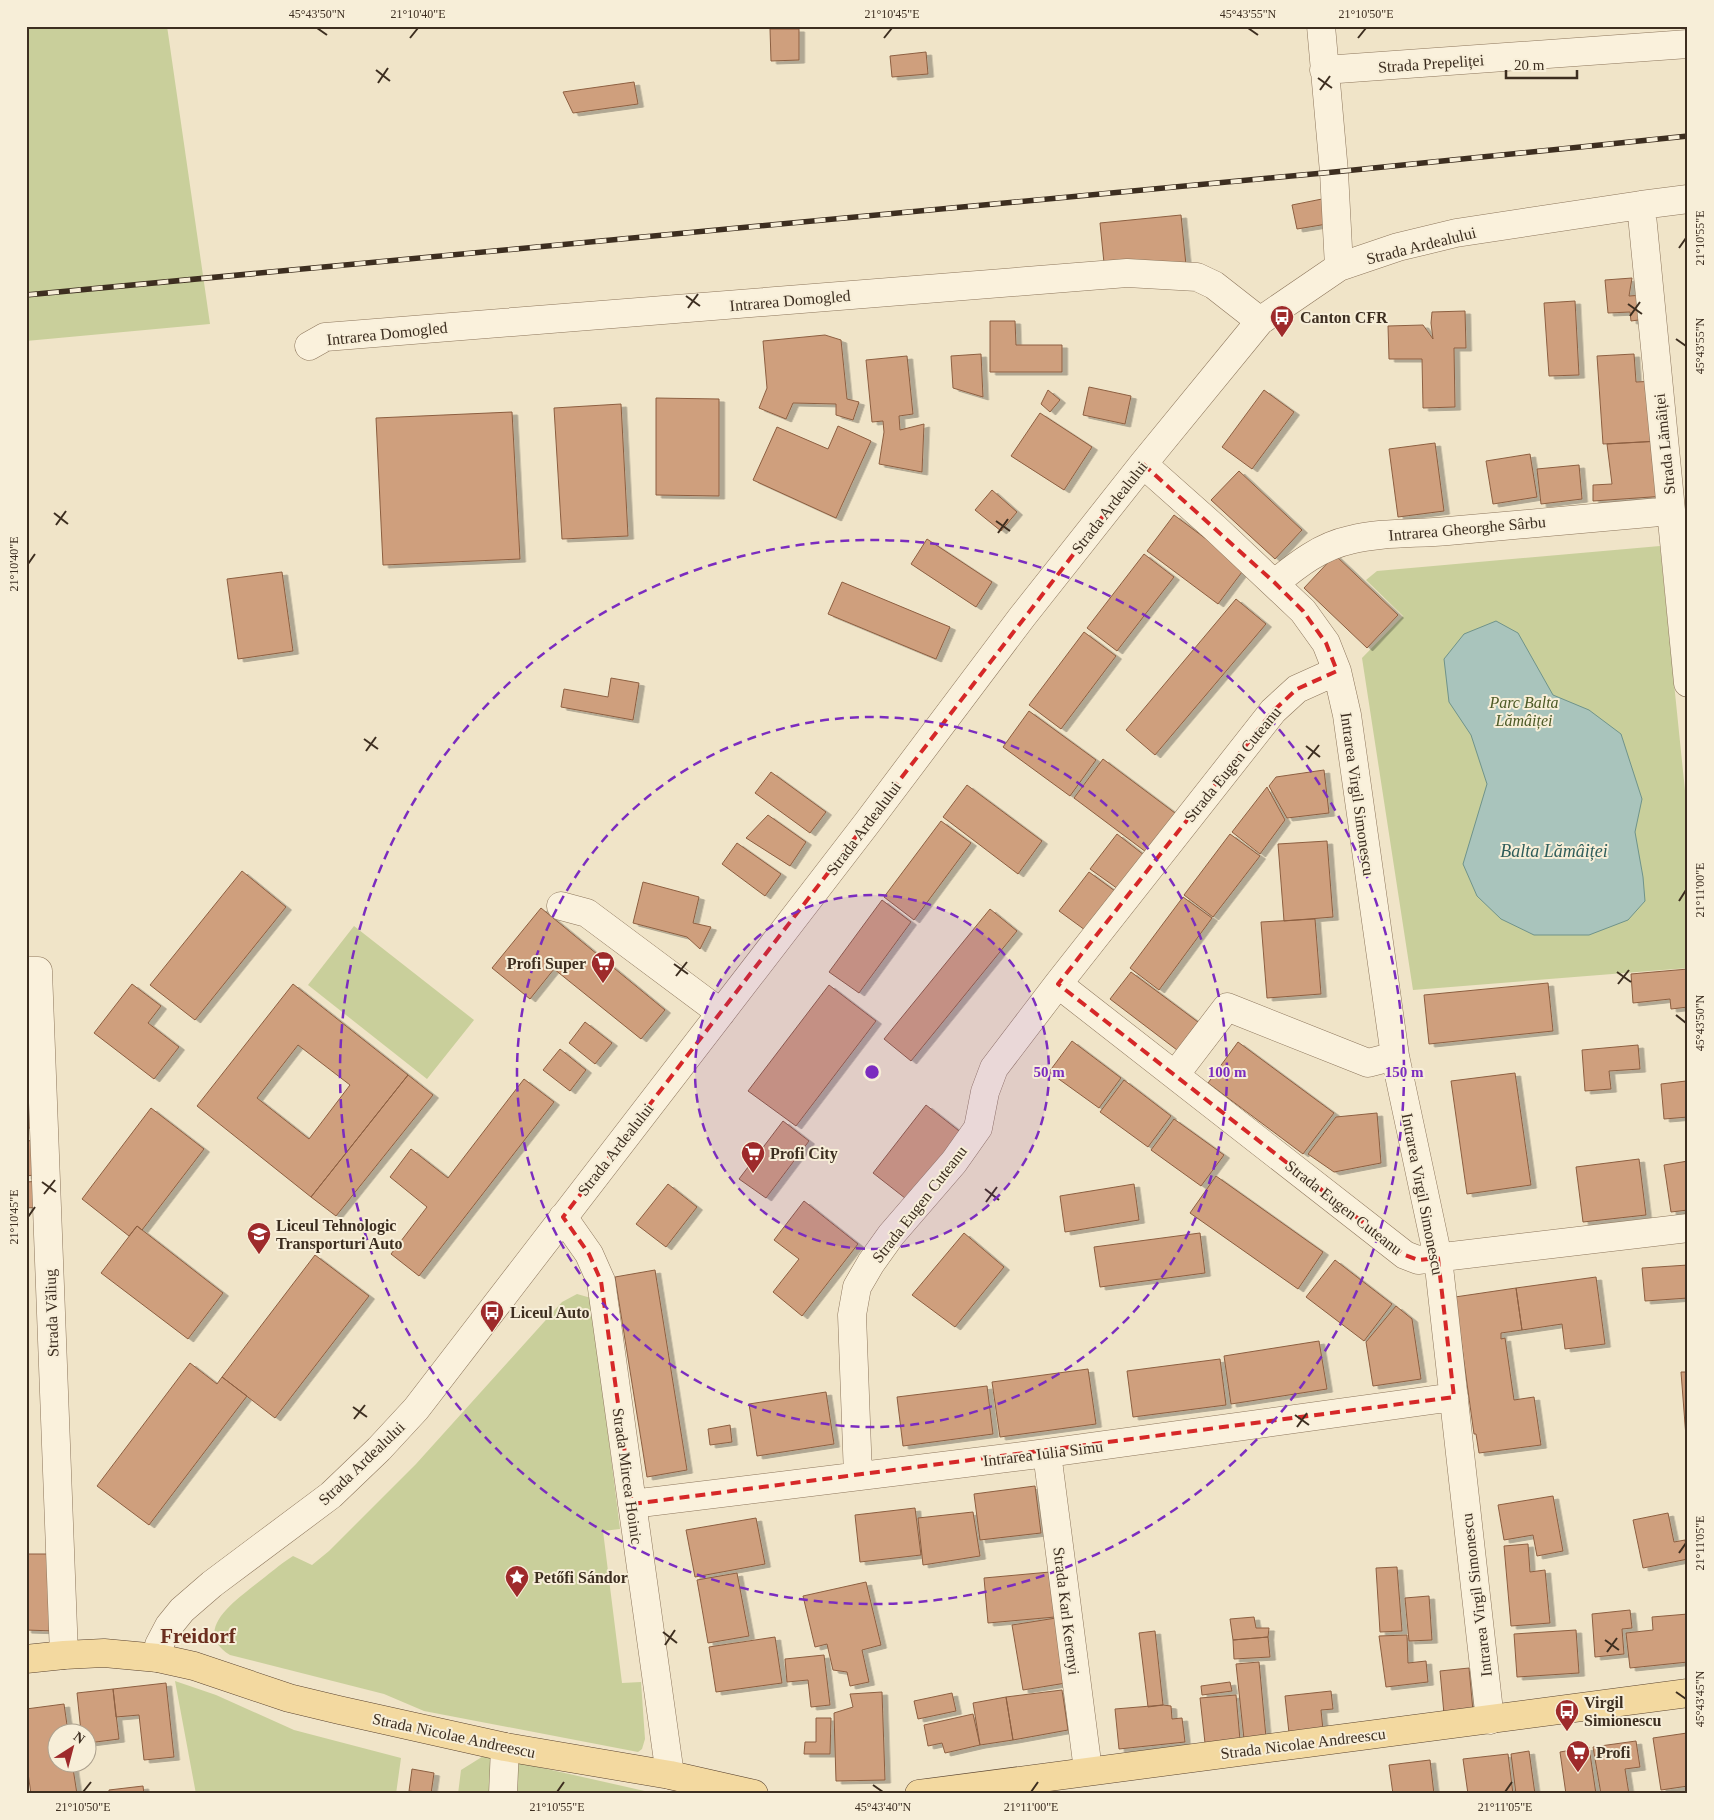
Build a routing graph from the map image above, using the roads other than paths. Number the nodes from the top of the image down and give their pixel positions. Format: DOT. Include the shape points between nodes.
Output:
graph roads {
  1 [pos="1321,26"];
  2 [pos="1688,44"];
  3 [pos="1324,70"];
  4 [pos="1688,200"];
  5 [pos="1641,205"];
  6 [pos="1339,267"];
  7 [pos="1260,321"];
  8 [pos="309,346"];
  9 [pos="1143,464"];
  10 [pos="1671,511"];
  11 [pos="1275,583"];
  12 [pos="1336,671"];
  13 [pos="1688,683"];
  14 [pos="561,906"];
  15 [pos="32,971"];
  16 [pos="1058,984"];
  17 [pos="721,1013"];
  18 [pos="1395,1056"];
  19 [pos="1175,1075"];
  20 [pos="563,1217"];
  21 [pos="1688,1228"];
  22 [pos="1438,1258"];
  23 [pos="1454,1397"];
  24 [pos="1047,1453"];
  25 [pos="858,1476"];
  26 [pos="632,1504"];
  27 [pos="64,1655"];
  28 [pos="158,1658"];
  29 [pos="26,1660"];
  30 [pos="1688,1693"];
  31 [pos="1490,1720"];
  32 [pos="505,1747"];
  33 [pos="1088,1770"];
  34 [pos="670,1775"];
  35 [pos="503,1794"];
  36 [pos="754,1794"];
  37 [pos="919,1794"];
  1 -- 3 [label="street"];
  2 -- 3 [label="street, Strada Prepeliței"];
  3 -- 6 [label="street"];
  4 -- 5 [label="street, Strada Ardealului"];
  5 -- 6 [label="street, Strada Ardealului" via="1456,233 1398,247"];
  5 -- 10 [label="street, Strada Lămâiței"];
  6 -- 7 [label="street, Strada Ardealului"];
  7 -- 8 [label="street, Intrarea Domogled" via="1214,285 1197,277 1127,273 326,337"];
  7 -- 9 [label="street, Strada Ardealului"];
  9 -- 11 [label="street"];
  9 -- 17 [label="street, Strada Ardealului" via="1022,617"];
  10 -- 11 [label="street, Intrarea Gheorghe Sârbu" via="1349,540 1319,552"];
  10 -- 13 [label="street, Strada Lămâiței"];
  11 -- 12 [label="street" via="1303,611 1326,643"];
  12 -- 16 [label="street, Strada Eugen Cuteanu" via="1297,689 1273,711"];
  12 -- 18 [label="street, Intrarea Virgil Simonescu" via="1347,715"];
  14 -- 17 [label="street" via="587,913"];
  15 -- 27 [label="street, Strada Văliug"];
  16 -- 19 [label="street, Strada Eugen Cuteanu"];
  16 -- 25 [label="street, Strada Eugen Cuteanu" via="994,1068 985,1092 978,1128 954,1162 891,1235 857,1287 852,1315"];
  17 -- 20 [label="street, Strada Ardealului"];
  18 -- 19 [label="street" via="1368,1063 1227,1007"];
  18 -- 22 [label="street, Intrarea Virgil Simonescu"];
  19 -- 22 [label="street, Strada Eugen Cuteanu" via="1405,1255 1418,1260"];
  20 -- 26 [label="street, Strada Mircea Hoinic" via="589,1254 601,1281"];
  20 -- 28 [label="street, Strada Ardealului" via="416,1408 385,1442 331,1495 182,1610 159,1645"];
  21 -- 22 [label="street, Strada Eugen Cuteanu"];
  22 -- 23 [label="street, Intrarea Virgil Simonescu"];
  23 -- 24 [label="street, Intrarea Iulia Simu"];
  23 -- 31 [label="street, Intrarea Virgil Simonescu"];
  24 -- 25 [label="street, Intrarea Iulia Simu"];
  24 -- 33 [label="street, Strada Karl Kerenyi"];
  25 -- 26 [label="street, Intrarea Iulia Simu"];
  26 -- 34 [label="street, Strada Mircea Hoinic"];
  27 -- 28 [label="main road, Strada Nicolae Andreescu" via="104,1653"];
  27 -- 29 [label="main road, Strada Nicolae Andreescu"];
  28 -- 32 [label="main road, Strada Nicolae Andreescu" via="194,1666 305,1702"];
  30 -- 31 [label="main road, Strada Nicolae Andreescu"];
  31 -- 33 [label="main road, Strada Nicolae Andreescu"];
  32 -- 34 [label="main road, Strada Nicolae Andreescu"];
  32 -- 35 [label="street"];
  33 -- 37 [label="main road, Strada Nicolae Andreescu"];
  34 -- 36 [label="main road, Strada Nicolae Andreescu"];
}
